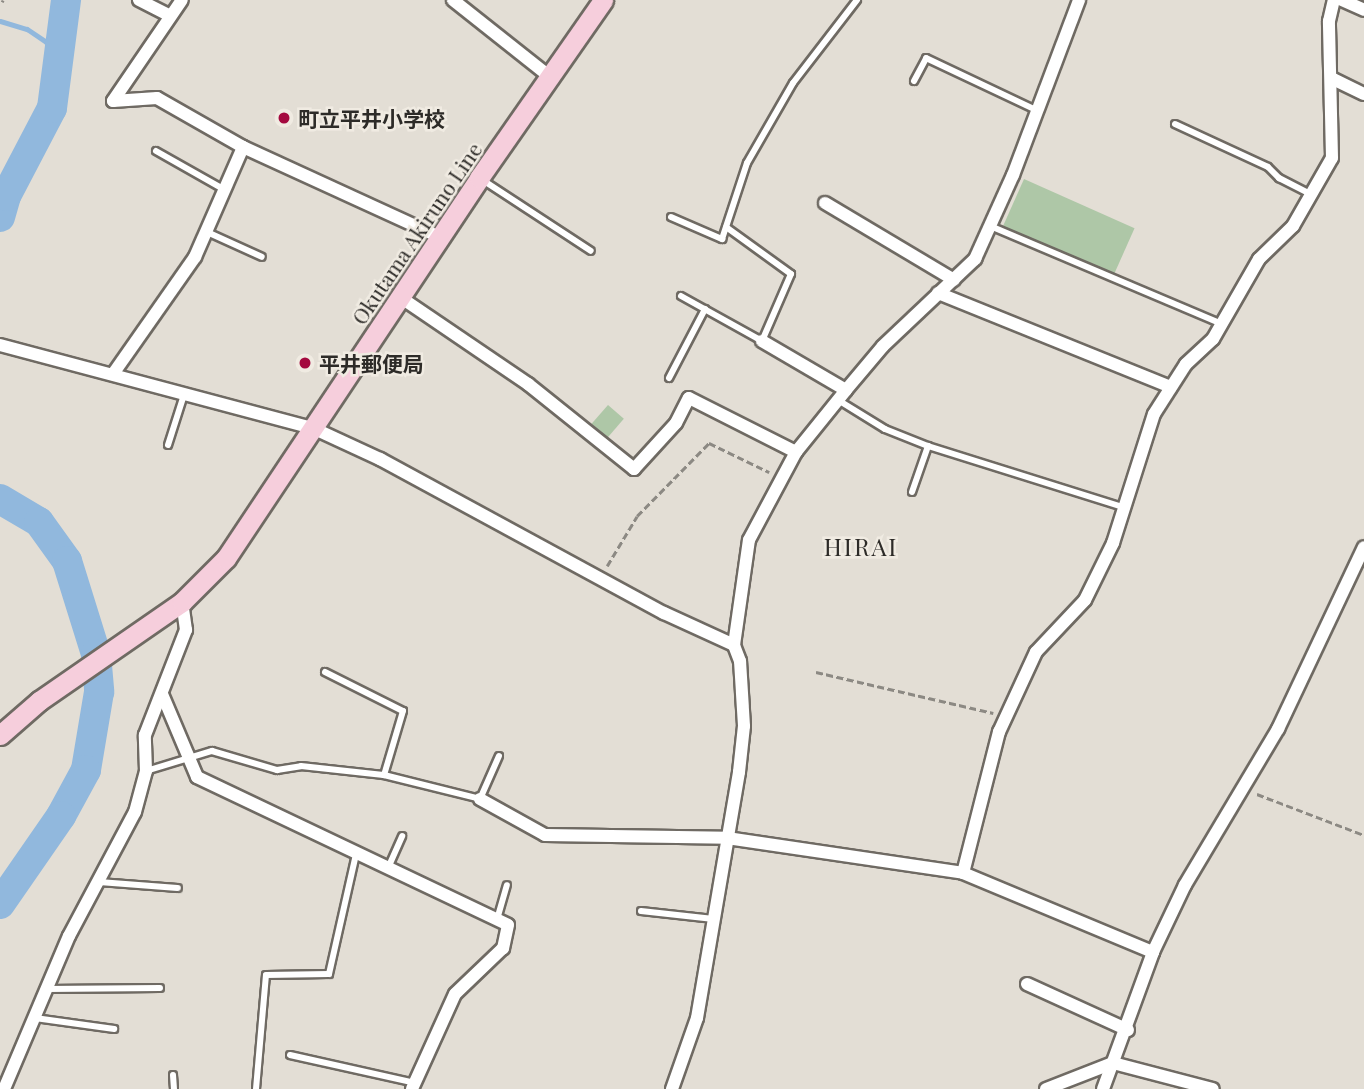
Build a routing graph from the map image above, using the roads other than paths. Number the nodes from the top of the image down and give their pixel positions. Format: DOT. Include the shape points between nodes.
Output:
graph roads {
  1 [pos="139,0"];
  2 [pos="182,0"];
  3 [pos="453,0"];
  4 [pos="857,0"];
  5 [pos="1334,0"];
  6 [pos="1342,0"];
  7 [pos="1074,1"];
  8 [pos="598,2"];
  9 [pos="1364,10"];
  10 [pos="169,15"];
  11 [pos="550,77"];
  12 [pos="1333,79"];
  13 [pos="914,81"];
  14 [pos="1364,94"];
  15 [pos="1036,110"];
  16 [pos="1175,124"];
  17 [pos="243,146"];
  18 [pos="156,151"];
  19 [pos="479,178"];
  20 [pos="225,190"];
  21 [pos="1313,195"];
  22 [pos="825,203"];
  23 [pos="671,216"];
  24 [pos="990,226"];
  25 [pos="726,227"];
  26 [pos="207,232"];
  27 [pos="440,237"];
  28 [pos="591,251"];
  29 [pos="262,257"];
  30 [pos="954,279"];
  31 [pos="938,293"];
  32 [pos="681,296"];
  33 [pos="400,298"];
  34 [pos="705,310"];
  35 [pos="1223,324"];
  36 [pos="762,341"];
  37 [pos="0,345"];
  38 [pos="113,374"];
  39 [pos="669,378"];
  40 [pos="1171,387"];
  41 [pos="185,393"];
  42 [pos="842,395"];
  43 [pos="314,429"];
  44 [pos="169,445"];
  45 [pos="928,446"];
  46 [pos="796,452"];
  47 [pos="912,492"];
  48 [pos="1123,507"];
  49 [pos="1364,547"];
  50 [pos="182,602"];
  51 [pos="734,645"];
  52 [pos="325,672"];
  53 [pos="162,694"];
  54 [pos="0,735"];
  55 [pos="189,755"];
  56 [pos="499,756"];
  57 [pos="146,771"];
  58 [pos="384,775"];
  59 [pos="480,799"];
  60 [pos="402,836"];
  61 [pos="727,838"];
  62 [pos="356,854"];
  63 [pos="388,868"];
  64 [pos="963,873"];
  65 [pos="97,882"];
  66 [pos="506,885"];
  67 [pos="178,888"];
  68 [pos="641,911"];
  69 [pos="498,916"];
  70 [pos="714,919"];
  71 [pos="1153,952"];
  72 [pos="1027,984"];
  73 [pos="160,988"];
  74 [pos="47,989"];
  75 [pos="33,1018"];
  76 [pos="114,1029"];
  77 [pos="1128,1030"];
  78 [pos="289,1055"];
  79 [pos="1113,1063"];
  80 [pos="173,1075"];
  81 [pos="413,1086"];
  82 [pos="4,1089"];
  83 [pos="174,1089"];
  84 [pos="256,1089"];
  85 [pos="672,1089"];
  86 [pos="1046,1089"];
  87 [pos="1103,1089"];
  88 [pos="1213,1089"];
  1 -- 10 [label="street"];
  2 -- 10 [label="street"];
  3 -- 11 [label="street"];
  4 -- 25 [label="lane" via="793,83 747,163"];
  5 -- 12 [label="street" via="1329,20"];
  6 -- 9 [label="street"];
  7 -- 15 [label="street"];
  8 -- 11 [label="main road, Okutama Akiruno Line"];
  10 -- 17 [label="street" via="113,101 157,98"];
  11 -- 19 [label="main road, Okutama Akiruno Line"];
  12 -- 14 [label="street"];
  12 -- 21 [label="street" via="1334,150"];
  13 -- 15 [label="lane" via="926,58"];
  15 -- 24 [label="street"];
  16 -- 21 [label="lane" via="1268,167 1279,178"];
  17 -- 20 [label="street"];
  17 -- 27 [label="street"];
  18 -- 20 [label="lane"];
  19 -- 27 [label="main road, Okutama Akiruno Line"];
  19 -- 28 [label="lane"];
  20 -- 26 [label="street"];
  21 -- 35 [label="street" via="1293,226 1259,259"];
  22 -- 30 [label="street"];
  23 -- 25 [label="lane" via="722,240"];
  24 -- 30 [label="street" via="975,259"];
  24 -- 35 [label="lane"];
  25 -- 36 [label="lane" via="791,274"];
  26 -- 29 [label="lane"];
  26 -- 38 [label="street" via="158,314 141,330"];
  27 -- 33 [label="main road, Okutama Akiruno Line"];
  30 -- 31 [label="street"];
  31 -- 40 [label="street"];
  31 -- 42 [label="street"];
  32 -- 34 [label="lane"];
  33 -- 43 [label="main road, Okutama Akiruno Line"];
  33 -- 46 [label="street" via="528,384 634,469 676,423 689,398"];
  34 -- 36 [label="lane"];
  34 -- 39 [label="lane"];
  35 -- 40 [label="street"];
  36 -- 42 [label="street"];
  37 -- 38 [label="street"];
  38 -- 41 [label="street"];
  40 -- 48 [label="street" via="1154,414"];
  41 -- 43 [label="street"];
  41 -- 44 [label="lane"];
  42 -- 45 [label="lane" via="886,429"];
  42 -- 46 [label="street"];
  43 -- 50 [label="main road, Okutama Akiruno Line" via="247,531"];
  43 -- 51 [label="street" via="380,459"];
  45 -- 47 [label="lane"];
  45 -- 48 [label="lane"];
  46 -- 51 [label="street" via="749,540"];
  48 -- 64 [label="street" via="1113,543 1084,600 1036,652 999,732"];
  49 -- 71 [label="street" via="1244,789 1185,885"];
  50 -- 53 [label="street" via="186,630"];
  50 -- 54 [label="main road, Okutama Akiruno Line" via="50,694"];
  51 -- 61 [label="street" via="740,661 744,726"];
  52 -- 58 [label="lane" via="403,711"];
  53 -- 55 [label="street"];
  53 -- 57 [label="street" via="145,735"];
  55 -- 57 [label="lane"];
  55 -- 58 [label="lane" via="212,751 277,770 301,766"];
  55 -- 62 [label="street" via="197,777"];
  56 -- 59 [label="lane"];
  57 -- 65 [label="street" via="135,812"];
  58 -- 59 [label="lane"];
  59 -- 61 [label="street" via="545,835"];
  60 -- 63 [label="lane"];
  61 -- 64 [label="street"];
  61 -- 70 [label="street"];
  62 -- 63 [label="street"];
  62 -- 84 [label="lane" via="329,974 267,975"];
  63 -- 69 [label="street"];
  64 -- 71 [label="street"];
  65 -- 67 [label="lane"];
  65 -- 74 [label="street"];
  66 -- 69 [label="lane"];
  68 -- 70 [label="lane"];
  69 -- 81 [label="street" via="508,925 508,940 455,994"];
  70 -- 85 [label="street" via="697,1018"];
  71 -- 77 [label="street"];
  72 -- 77 [label="street"];
  73 -- 74 [label="lane"];
  74 -- 75 [label="street"];
  75 -- 76 [label="lane"];
  75 -- 82 [label="street"];
  77 -- 79 [label="street"];
  78 -- 81 [label="lane"];
  79 -- 86 [label="street"];
  79 -- 87 [label="street"];
  79 -- 88 [label="street"];
  80 -- 83 [label="lane"];
}
